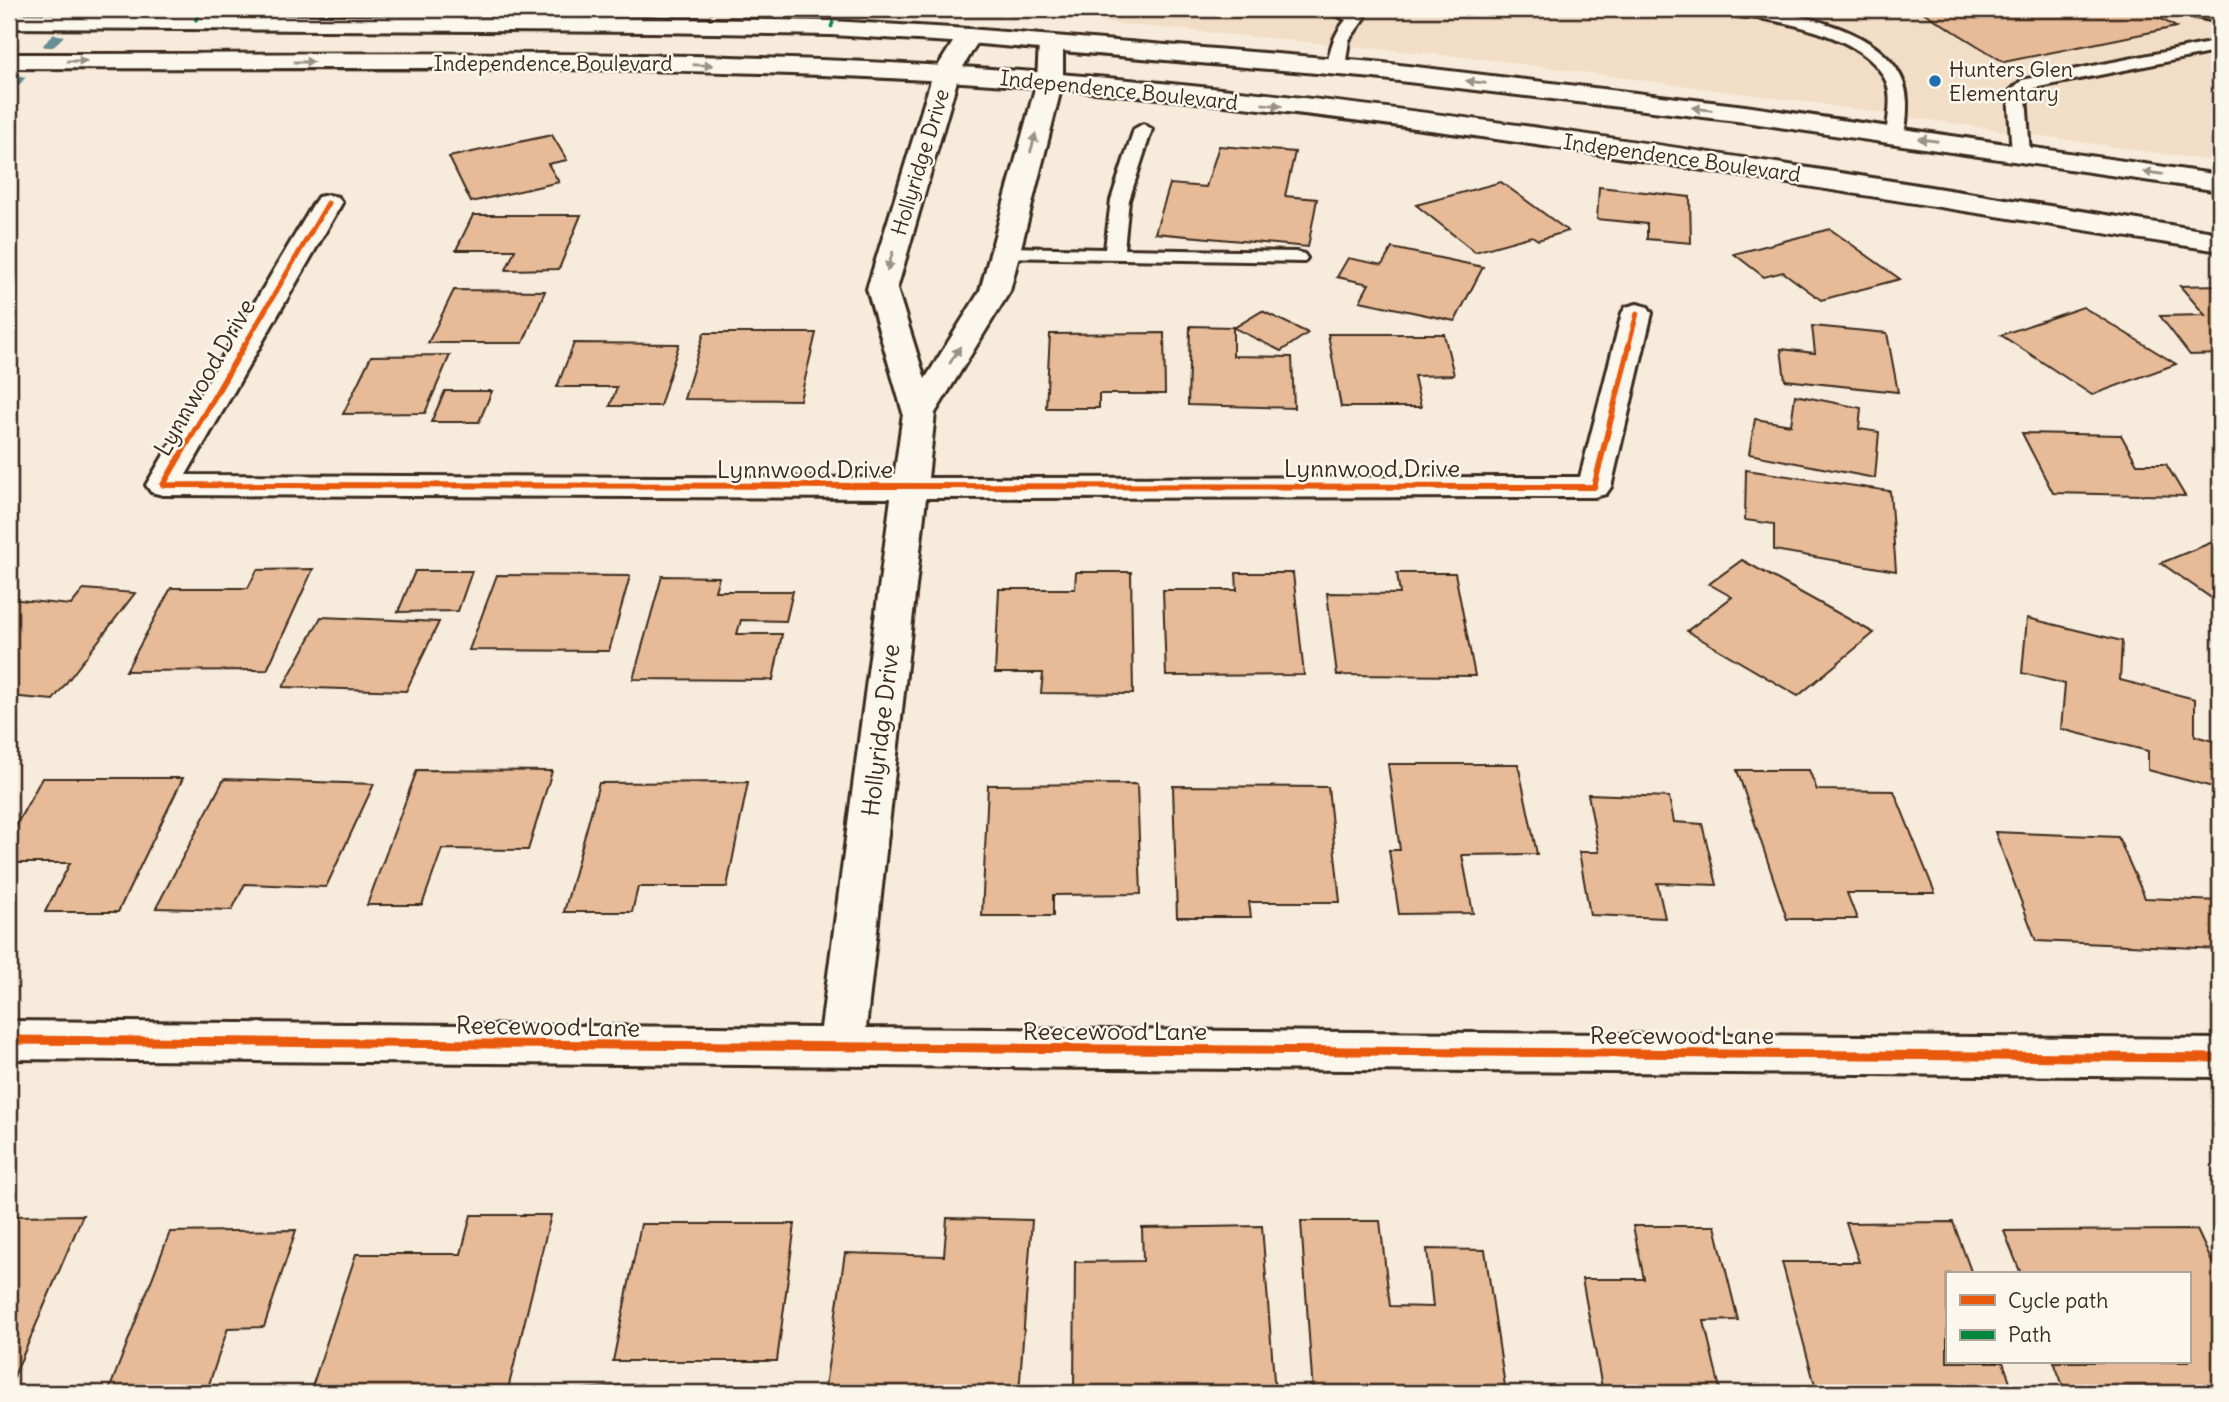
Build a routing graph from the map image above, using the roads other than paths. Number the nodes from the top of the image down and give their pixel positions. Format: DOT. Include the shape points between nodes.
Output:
graph roads {
  1 [pos="1333,9"];
  2 [pos="1731,9"];
  3 [pos="2177,9"];
  4 [pos="2220,17"];
  5 [pos="9,21"];
  6 [pos="195,21"];
  7 [pos="969,36"];
  8 [pos="1051,43"];
  9 [pos="2220,46"];
  10 [pos="9,61"];
  11 [pos="162,61"];
  12 [pos="1336,67"];
  13 [pos="946,74"];
  14 [pos="1050,81"];
  15 [pos="1335,112"];
  16 [pos="1143,129"];
  17 [pos="1895,135"];
  18 [pos="2021,155"];
  19 [pos="2220,183"];
  20 [pos="328,203"];
  21 [pos="2018,210"];
  22 [pos="2220,242"];
  23 [pos="1004,253"];
  24 [pos="1114,255"];
  25 [pos="1297,258"];
  26 [pos="1637,313"];
  27 [pos="919,413"];
  28 [pos="909,488"];
  29 [pos="9,1040"];
  30 [pos="841,1048"];
  31 [pos="2220,1058"];
  1 -- 12 [label="lane" via="1357,18 1339,42"];
  2 -- 17 [label="lane" via="1801,20 1867,51 1889,69 1896,82"];
  3 -- 4 [label="lane"];
  5 -- 6 [label="street, Independence Boulevard"];
  6 -- 7 [label="street, Independence Boulevard" via="817,28"];
  6 -- 11 [label="street"];
  7 -- 8 [label="street, Independence Boulevard"];
  7 -- 13 [label="street, Hollyridge Drive"];
  8 -- 12 [label="street, Independence Boulevard"];
  8 -- 14 [label="street, Hollyridge Drive"];
  9 -- 18 [label="lane" via="2028,84 2017,93"];
  10 -- 11 [label="street, Independence Boulevard, one-way"];
  11 -- 13 [label="street, Independence Boulevard, one-way" via="627,63"];
  12 -- 15 [label="street"];
  17 -- 12 [label="street, Independence Boulevard, one-way"];
  13 -- 14 [label="street, Independence Boulevard"];
  13 -- 27 [label="street, Hollyridge Drive, one-way" via="882,289"];
  14 -- 15 [label="street, Independence Boulevard, one-way"];
  23 -- 14 [label="street, Hollyridge Drive, one-way"];
  15 -- 21 [label="street, Independence Boulevard" via="1781,172"];
  16 -- 24 [label="lane" via="1121,200"];
  18 -- 17 [label="street, Independence Boulevard, one-way"];
  19 -- 18 [label="street, Independence Boulevard, one-way"];
  18 -- 21 [label="street"];
  20 -- 28 [label="street, Lynnwood Drive" via="163,485"];
  21 -- 22 [label="street, Independence Boulevard"];
  23 -- 24 [label="lane"];
  27 -- 23 [label="street, Hollyridge Drive, one-way" via="995,291"];
  24 -- 25 [label="lane"];
  26 -- 28 [label="street, Lynnwood Drive" via="1594,487"];
  27 -- 28 [label="street, Hollyridge Drive"];
  28 -- 30 [label="street, Hollyridge Drive"];
  29 -- 30 [label="street, Reecewood Lane"];
  30 -- 31 [label="street, Reecewood Lane"];
}
